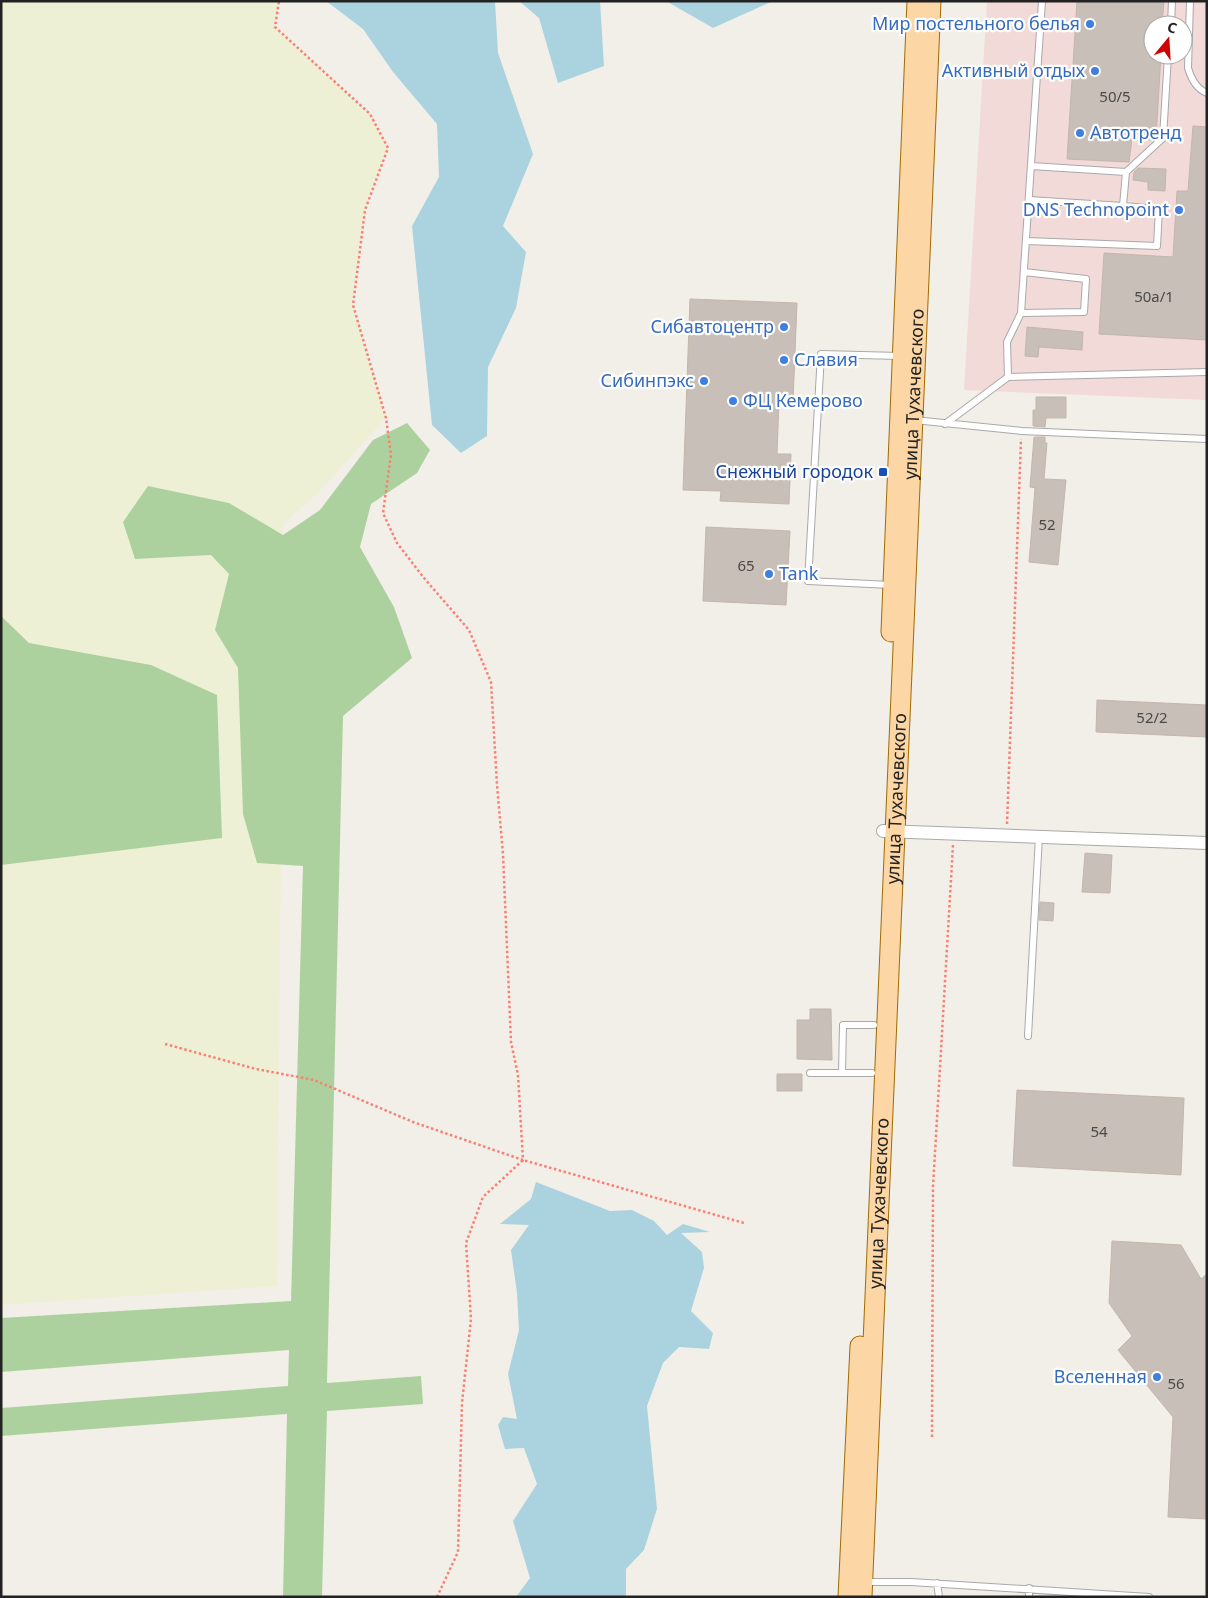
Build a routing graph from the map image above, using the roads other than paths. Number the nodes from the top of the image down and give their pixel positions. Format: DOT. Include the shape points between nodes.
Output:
graph roads {
  1 [pos="917,1"];
  2 [pos="931,1"];
  3 [pos="1042,1"];
  4 [pos="1172,1"];
  5 [pos="1190,1"];
  6 [pos="1171,15"];
  7 [pos="1167,65"];
  8 [pos="1207,93"];
  9 [pos="1031,166"];
  10 [pos="1126,172"];
  11 [pos="1029,200"];
  12 [pos="1123,206"];
  13 [pos="1027,241"];
  14 [pos="1024,272"];
  15 [pos="1021,313"];
  16 [pos="902,356"];
  17 [pos="1207,372"];
  18 [pos="1008,377"];
  19 [pos="913,420"];
  20 [pos="945,424"];
  21 [pos="1207,439"];
  22 [pos="893,585"];
  23 [pos="889,831"];
  24 [pos="1039,836"];
  25 [pos="1207,844"];
  26 [pos="874,1025"];
  27 [pos="1028,1036"];
  28 [pos="810,1073"];
  29 [pos="842,1073"];
  30 [pos="872,1073"];
  31 [pos="937,1584"];
  32 [pos="1029,1588"];
  33 [pos="855,1590"];
  34 [pos="939,1597"];
  35 [pos="1030,1597"];
  36 [pos="1149,1597"];
  1 -- 16 [label="main road, улица Тухачевского"];
  2 -- 19 [label="main road, улица Тухачевского"];
  3 -- 9 [label="lane"];
  4 -- 6 [label="lane"];
  5 -- 8 [label="lane" via="1188,68 1191,79"];
  7 -- 10 [label="lane" via="1163,138"];
  9 -- 10 [label="lane"];
  9 -- 11 [label="lane"];
  10 -- 12 [label="lane"];
  11 -- 12 [label="lane"];
  11 -- 13 [label="lane"];
  12 -- 13 [label="lane" via="1159,209 1157,246"];
  13 -- 14 [label="lane"];
  14 -- 15 [label="lane"];
  14 -- 15 [label="lane" via="1086,279 1084,312"];
  15 -- 18 [label="lane" via="1007,342"];
  16 -- 22 [label="main road, улица Тухачевского"];
  16 -- 22 [label="lane" via="821,354 808,581"];
  17 -- 18 [label="lane"];
  18 -- 20 [label="lane"];
  19 -- 20 [label="lane"];
  19 -- 23 [label="main road, улица Тухачевского"];
  20 -- 21 [label="lane" via="1022,431"];
  22 -- 23 [label="main road, улица Тухачевского"];
  23 -- 24 [label="street"];
  23 -- 26 [label="main road, улица Тухачевского"];
  23 -- 33 [label="main road, улица Тухачевского"];
  24 -- 25 [label="street"];
  24 -- 27 [label="lane"];
  26 -- 29 [label="lane" via="843,1025"];
  26 -- 30 [label="main road, улица Тухачевского"];
  28 -- 29 [label="lane"];
  29 -- 30 [label="lane"];
  30 -- 33 [label="main road, улица Тухачевского"];
  31 -- 32 [label="lane"];
  31 -- 33 [label="lane" via="911,1582"];
  31 -- 34 [label="lane"];
  32 -- 35 [label="lane"];
  32 -- 36 [label="lane"];
}
